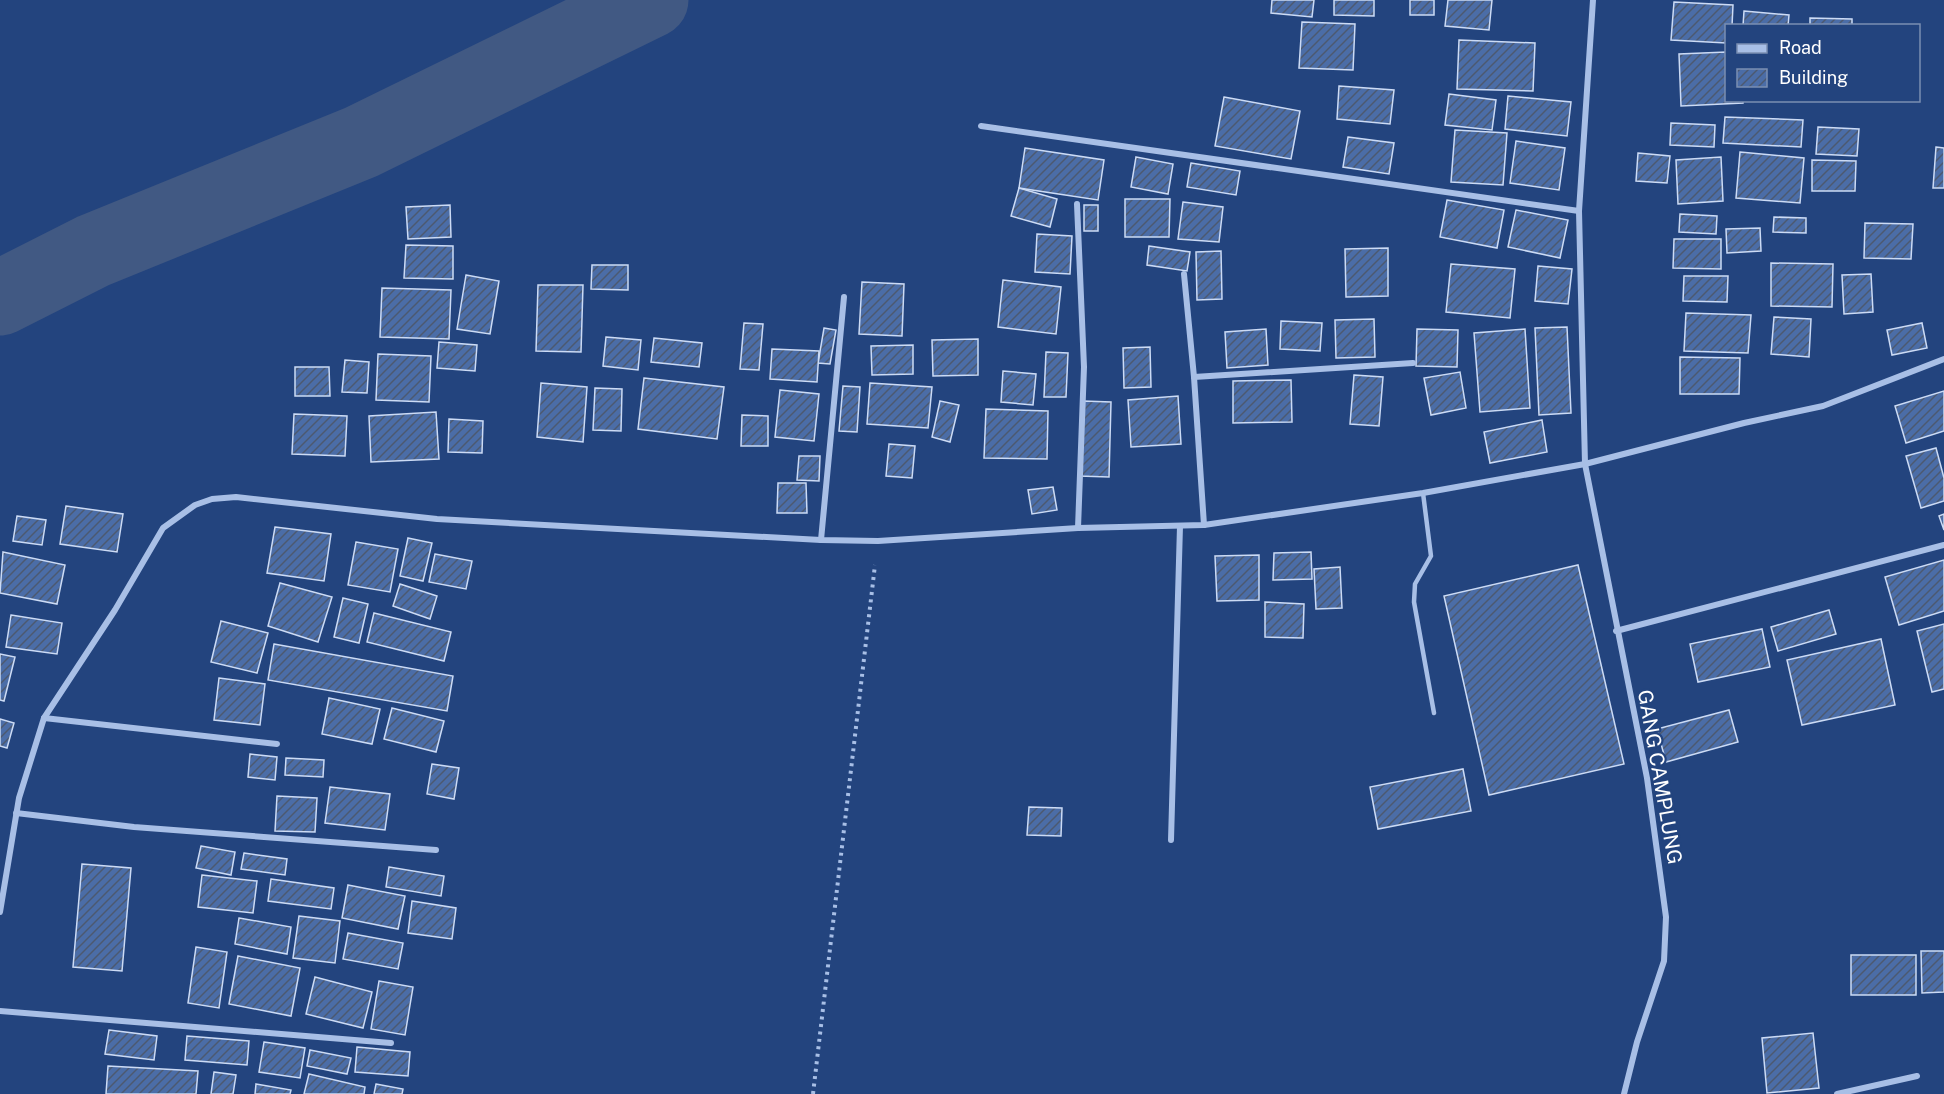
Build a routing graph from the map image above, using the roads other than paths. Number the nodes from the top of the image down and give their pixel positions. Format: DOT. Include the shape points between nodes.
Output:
graph roads {
  1 [pos="1593,0"];
  2 [pos="981,126"];
  3 [pos="1077,204"];
  4 [pos="1579,211"];
  5 [pos="1184,274"];
  6 [pos="844,297"];
  7 [pos="1944,359"];
  8 [pos="1413,363"];
  9 [pos="1194,377"];
  10 [pos="1585,464"];
  11 [pos="1423,493"];
  12 [pos="1204,525"];
  13 [pos="1180,526"];
  14 [pos="1078,528"];
  15 [pos="821,540"];
  16 [pos="1944,544"];
  17 [pos="1616,631"];
  18 [pos="1434,713"];
  19 [pos="44,718"];
  20 [pos="277,744"];
  21 [pos="16,813"];
  22 [pos="1171,840"];
  23 [pos="436,850"];
  24 [pos="0,912"];
  25 [pos="0,1011"];
  26 [pos="391,1043"];
  27 [pos="1917,1076"];
  28 [pos="1624,1094"];
  29 [pos="1838,1094"];
  1 -- 4 [label="street, GANG CAMPLUNG"];
  2 -- 4 [label="street"];
  3 -- 14 [label="street" via="1084,367"];
  4 -- 10 [label="street, GANG CAMPLUNG"];
  5 -- 9 [label="street"];
  6 -- 15 [label="street"];
  7 -- 10 [label="street" via="1823,406"];
  8 -- 9 [label="street"];
  9 -- 12 [label="street"];
  10 -- 11 [label="street"];
  10 -- 17 [label="street, GANG CAMPLUNG"];
  11 -- 12 [label="street"];
  11 -- 18 [label="lane" via="1431,556 1415,584 1414,602"];
  12 -- 13 [label="street"];
  13 -- 14 [label="street"];
  13 -- 22 [label="street"];
  14 -- 15 [label="street" via="878,541"];
  15 -- 19 [label="street" via="437,519 236,497 212,499 177,516 163,528"];
  16 -- 17 [label="street"];
  17 -- 28 [label="street, GANG CAMPLUNG" via="1647,778 1666,917 1664,961"];
  19 -- 20 [label="street"];
  19 -- 21 [label="street"];
  21 -- 23 [label="street" via="134,827"];
  21 -- 24 [label="street"];
  25 -- 26 [label="street"];
  27 -- 29 [label="street"];
}
